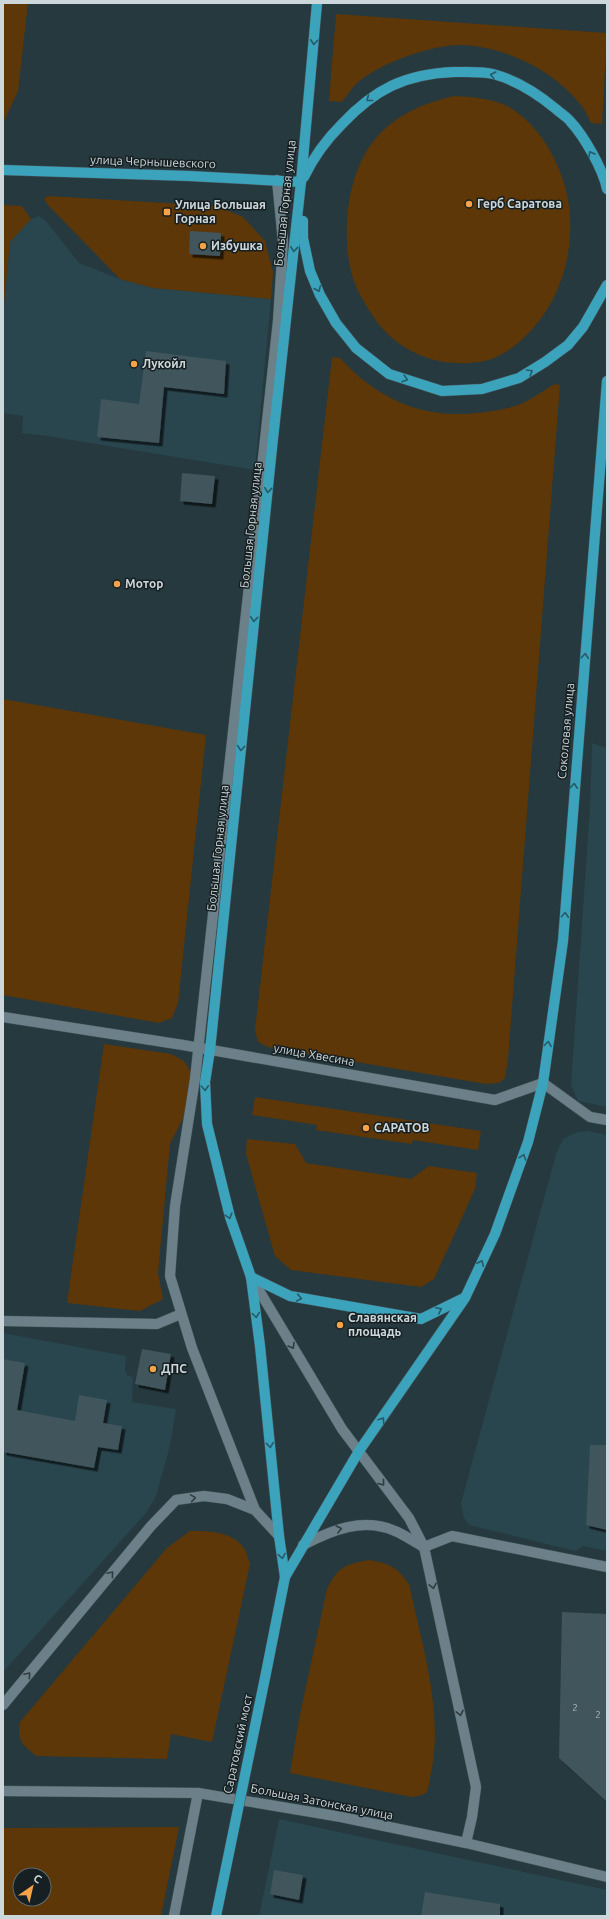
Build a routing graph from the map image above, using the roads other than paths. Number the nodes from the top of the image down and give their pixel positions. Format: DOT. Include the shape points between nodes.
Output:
graph roads {
  1 [pos="317,3"];
  2 [pos="3,170"];
  3 [pos="277,180"];
  4 [pos="301,182"];
  5 [pos="607,189"];
  6 [pos="607,285"];
  7 [pos="607,381"];
  8 [pos="3,1017"];
  9 [pos="197,1048"];
  10 [pos="210,1050"];
  11 [pos="543,1083"];
  12 [pos="607,1120"];
  13 [pos="251,1277"];
  14 [pos="465,1298"];
  15 [pos="182,1314"];
  16 [pos="3,1321"];
  17 [pos="359,1451"];
  18 [pos="255,1510"];
  19 [pos="279,1536"];
  20 [pos="303,1545"];
  21 [pos="424,1548"];
  22 [pos="607,1567"];
  23 [pos="285,1577"];
  24 [pos="3,1705"];
  25 [pos="3,1791"];
  26 [pos="198,1793"];
  27 [pos="466,1843"];
  28 [pos="607,1877"];
  29 [pos="174,1916"];
  30 [pos="216,1916"];
  1 -- 4 [label="main road, Большая Горная улица, one-way"];
  2 -- 3 [label="main road, улица Чернышевского"];
  3 -- 4 [label="main road, улица Чернышевского"];
  3 -- 9 [label="street" via="283,242 278,321"];
  5 -- 4 [label="main road, one-way" via="584,140 570,121 541,96 493,74 467,72 420,76 395,84 372,96 321,146"];
  4 -- 6 [label="main road, one-way" via="303,238 310,271 320,295 336,323 356,348 389,374 442,391 482,389 519,378 568,345 583,327"];
  4 -- 10 [label="main road, Большая Горная улица, one-way"];
  11 -- 7 [label="main road, Соколовая улица, one-way" via="563,941"];
  8 -- 9 [label="street, улица Хвесина"];
  9 -- 10 [label="street, улица Хвесина"];
  9 -- 15 [label="street" via="195,1079 175,1206 170,1276"];
  10 -- 11 [label="street, улица Хвесина" via="496,1100"];
  10 -- 13 [label="main road, one-way" via="204,1082 207,1124 230,1217"];
  11 -- 12 [label="street" via="590,1117"];
  14 -- 11 [label="main road, one-way" via="511,1194"];
  13 -- 14 [label="main road, one-way" via="290,1296 421,1319"];
  13 -- 17 [label="street, one-way" via="342,1429"];
  13 -- 19 [label="main road, one-way"];
  17 -- 14 [label="main road, one-way"];
  15 -- 16 [label="street" via="157,1324"];
  15 -- 18 [label="street" via="192,1348"];
  17 -- 20 [label="main road"];
  17 -- 21 [label="street, one-way" via="409,1518"];
  18 -- 19 [label="street"];
  24 -- 18 [label="street, one-way" via="151,1526 176,1500 204,1496 226,1499"];
  19 -- 23 [label="main road, one-way"];
  20 -- 21 [label="street, one-way" via="328,1532 366,1525 394,1530"];
  20 -- 23 [label="main road"];
  21 -- 22 [label="street" via="452,1536"];
  21 -- 27 [label="street, one-way" via="476,1787"];
  23 -- 30 [label="main road, Саратовский мост, bridge"];
  25 -- 26 [label="street, Большая Затонская улица"];
  26 -- 27 [label="street, Большая Затонская улица" via="341,1817"];
  26 -- 29 [label="street"];
  27 -- 28 [label="street, Большая Затонская улица"];
}
